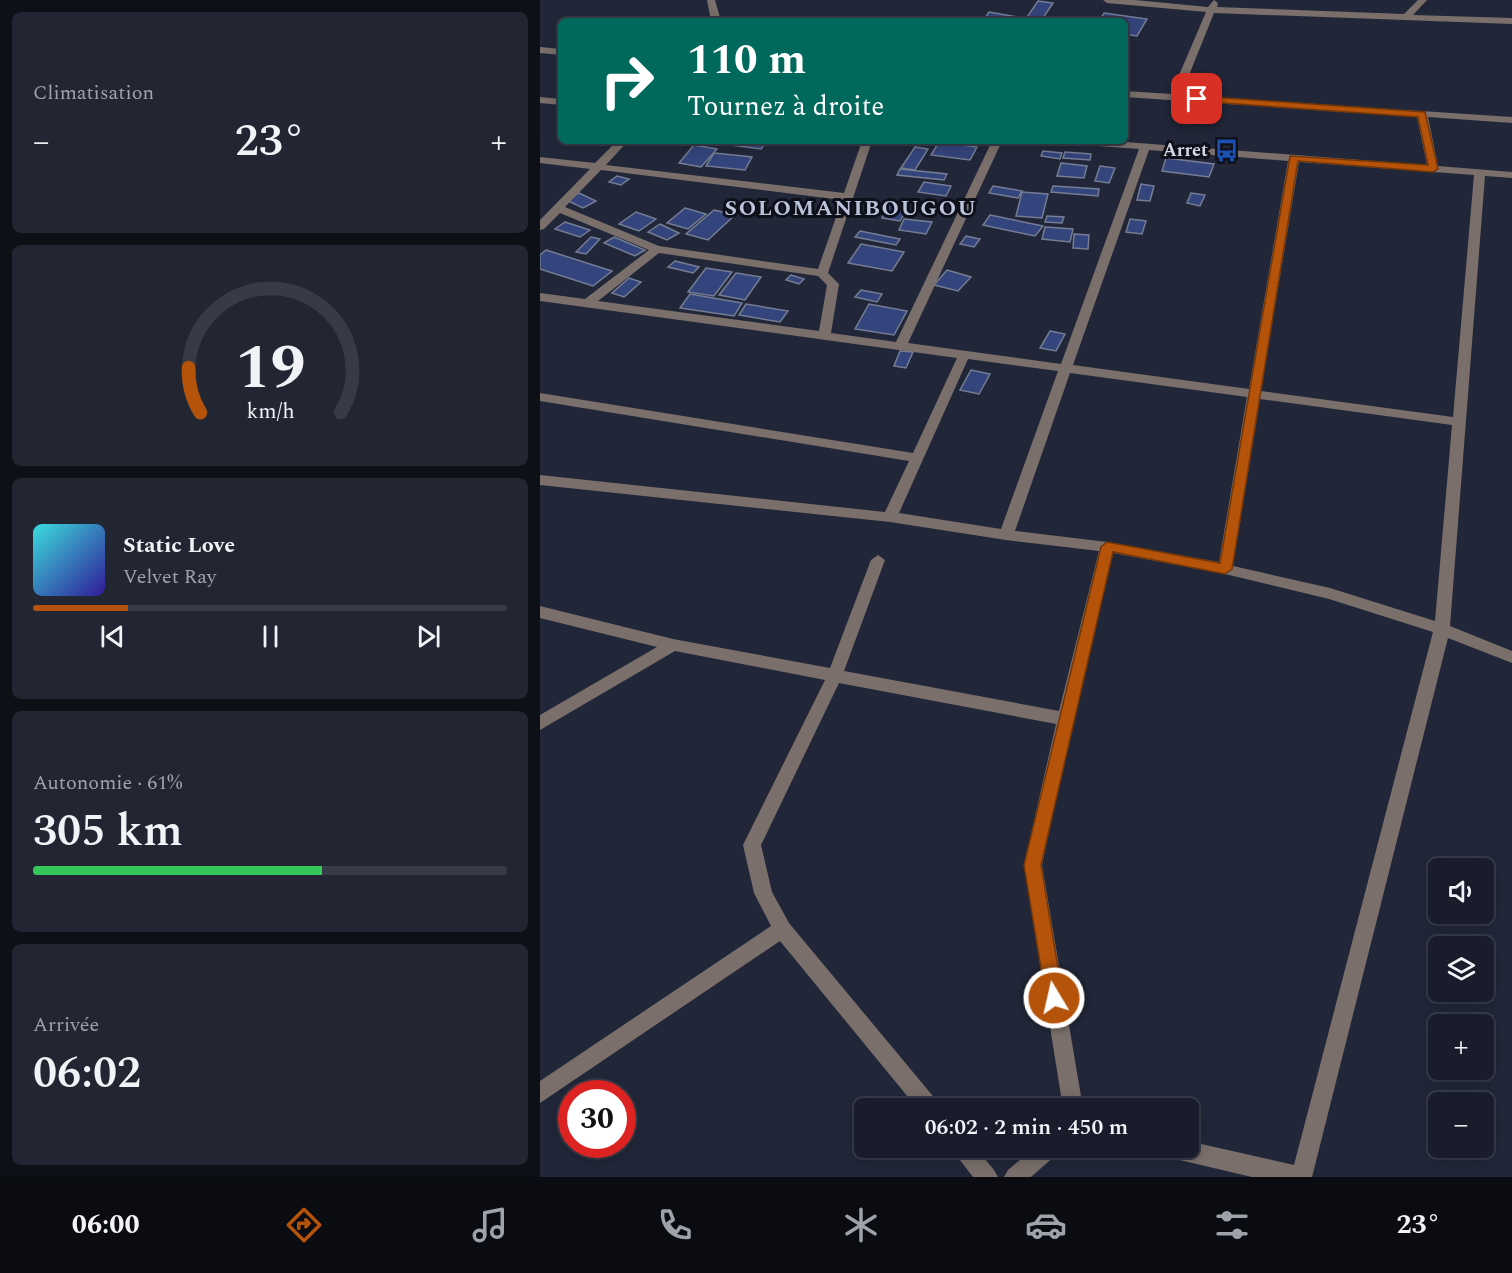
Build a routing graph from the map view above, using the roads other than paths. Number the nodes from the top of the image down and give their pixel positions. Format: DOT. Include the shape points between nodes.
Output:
graph roads {
  1 [pos="711,0"];
  2 [pos="1107,0"];
  3 [pos="1215,0"];
  4 [pos="1423,0"];
  5 [pos="1211,10"];
  6 [pos="715,18"];
  7 [pos="1405,18"];
  8 [pos="1512,21"];
  9 [pos="540,50"];
  10 [pos="558,52"];
  11 [pos="1128,93"];
  12 [pos="1175,97"];
  13 [pos="540,100"];
  14 [pos="558,102"];
  15 [pos="1422,114"];
  16 [pos="1512,120"];
  17 [pos="620,144"];
  18 [pos="866,144"];
  19 [pos="996,144"];
  20 [pos="1108,144"];
  21 [pos="1145,147"];
  22 [pos="1294,158"];
  23 [pos="540,160"];
  24 [pos="596,166"];
  25 [pos="1433,169"];
  26 [pos="1480,172"];
  27 [pos="1512,175"];
  28 [pos="848,197"];
  29 [pos="558,208"];
  30 [pos="540,227"];
  31 [pos="657,249"];
  32 [pos="822,274"];
  33 [pos="540,297"];
  34 [pos="588,303"];
  35 [pos="824,336"];
  36 [pos="900,346"];
  37 [pos="964,355"];
  38 [pos="1065,368"];
  39 [pos="1254,394"];
  40 [pos="540,397"];
  41 [pos="1459,422"];
  42 [pos="917,458"];
  43 [pos="540,480"];
  44 [pos="890,517"];
  45 [pos="1006,536"];
  46 [pos="1107,547"];
  47 [pos="878,560"];
  48 [pos="1225,569"];
  49 [pos="540,612"];
  50 [pos="1442,629"];
  51 [pos="673,645"];
  52 [pos="1512,657"];
  53 [pos="835,675"];
  54 [pos="1065,719"];
  55 [pos="540,723"];
  56 [pos="782,929"];
  57 [pos="540,1093"];
  58 [pos="922,1098"];
  59 [pos="1071,1098"];
  60 [pos="1199,1154"];
  61 [pos="971,1158"];
  62 [pos="1037,1158"];
  63 [pos="987,1177"];
  64 [pos="1015,1177"];
  65 [pos="1300,1177"];
  1 -- 6 [label="street"];
  2 -- 5 [label="street"];
  3 -- 5 [label="street"];
  4 -- 7 [label="street"];
  5 -- 7 [label="street"];
  5 -- 12 [label="street"];
  7 -- 8 [label="street"];
  9 -- 10 [label="street"];
  11 -- 12 [label="street"];
  12 -- 15 [label="street"];
  13 -- 14 [label="street"];
  15 -- 16 [label="street"];
  15 -- 25 [label="street"];
  17 -- 24 [label="street"];
  18 -- 28 [label="street"];
  19 -- 36 [label="street"];
  20 -- 21 [label="street"];
  21 -- 22 [label="street"];
  21 -- 38 [label="street"];
  22 -- 25 [label="street"];
  22 -- 39 [label="street"];
  23 -- 24 [label="street"];
  24 -- 28 [label="street"];
  24 -- 29 [label="street"];
  25 -- 26 [label="street"];
  26 -- 27 [label="street"];
  26 -- 41 [label="street"];
  28 -- 32 [label="street"];
  29 -- 30 [label="street"];
  29 -- 31 [label="street"];
  31 -- 32 [label="street"];
  31 -- 34 [label="street"];
  32 -- 35 [label="street" via="832,284"];
  33 -- 34 [label="street"];
  34 -- 35 [label="street"];
  35 -- 36 [label="street"];
  36 -- 37 [label="street"];
  37 -- 38 [label="street"];
  37 -- 42 [label="street"];
  38 -- 39 [label="street"];
  38 -- 45 [label="street"];
  39 -- 41 [label="street"];
  39 -- 48 [label="street"];
  40 -- 42 [label="street"];
  41 -- 50 [label="street"];
  42 -- 44 [label="street"];
  43 -- 44 [label="street"];
  44 -- 45 [label="street"];
  45 -- 46 [label="street"];
  46 -- 48 [label="street"];
  46 -- 54 [label="street"];
  47 -- 53 [label="street"];
  48 -- 50 [label="street" via="1330,594"];
  49 -- 51 [label="street"];
  50 -- 52 [label="street"];
  50 -- 65 [label="street"];
  51 -- 53 [label="street"];
  51 -- 55 [label="street"];
  53 -- 54 [label="street"];
  53 -- 56 [label="street" via="752,845 763,893"];
  54 -- 59 [label="street" via="1032,865"];
  56 -- 57 [label="street"];
  56 -- 58 [label="street"];
  60 -- 65 [label="street"];
  61 -- 63 [label="street"];
  62 -- 64 [label="street"];
}
